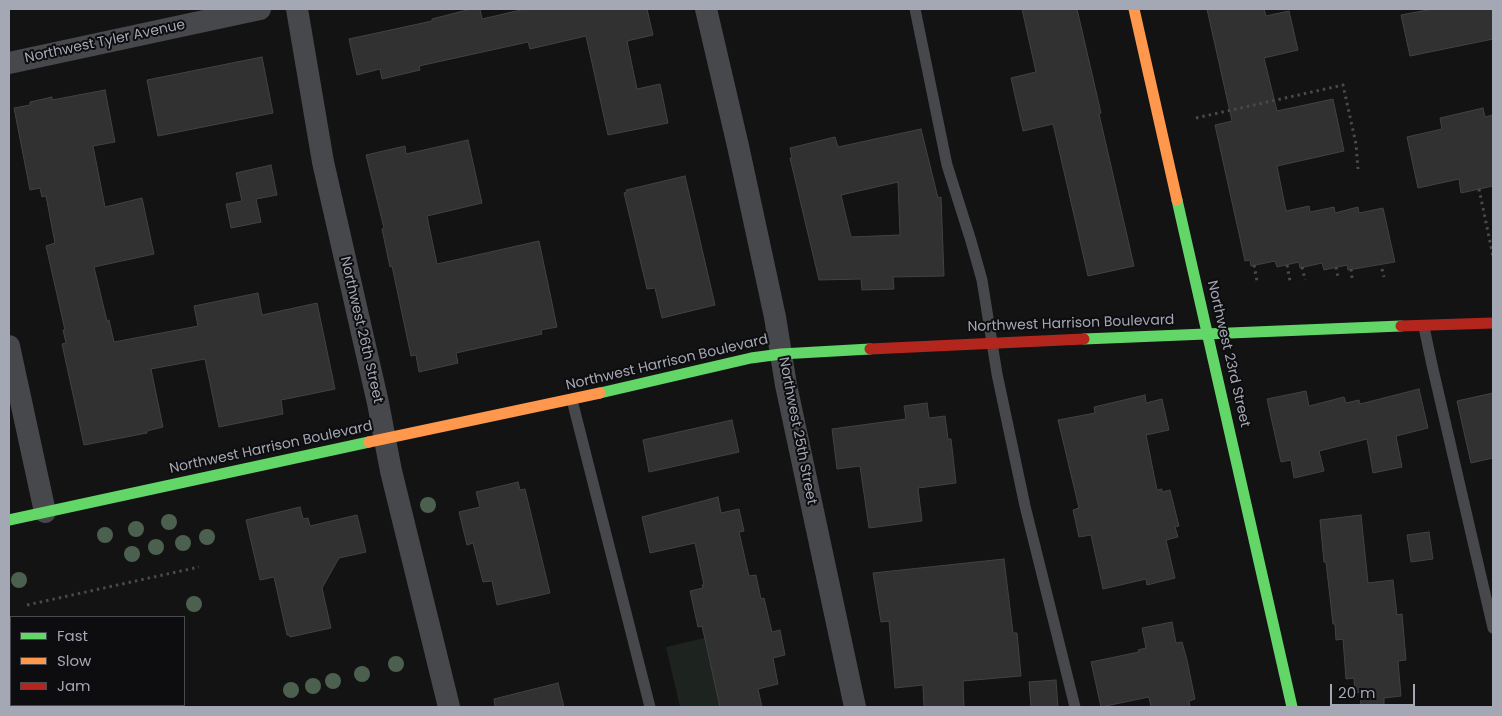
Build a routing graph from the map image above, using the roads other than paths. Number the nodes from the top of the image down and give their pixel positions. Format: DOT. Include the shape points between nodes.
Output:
graph roads {
  1 [pos="260,9"];
  2 [pos="297,9"];
  3 [pos="706,9"];
  4 [pos="915,9"];
  5 [pos="1134,9"];
  6 [pos="9,62"];
  7 [pos="1493,323"];
  8 [pos="1424,327"];
  9 [pos="1208,333"];
  10 [pos="992,342"];
  11 [pos="9,346"];
  12 [pos="781,354"];
  13 [pos="572,400"];
  14 [pos="384,439"];
  15 [pos="45,512"];
  16 [pos="9,520"];
  17 [pos="1493,628"];
  18 [pos="449,707"];
  19 [pos="650,707"];
  20 [pos="855,707"];
  21 [pos="1075,707"];
  22 [pos="1292,707"];
  1 -- 6 [label="street, Northwest Tyler Avenue"];
  2 -- 14 [label="street, Northwest 26th Street" via="323,162"];
  3 -- 12 [label="street, Northwest 25th Street"];
  4 -- 10 [label="lane" via="947,165 980,272"];
  5 -- 9 [label="main road, Northwest 23rd Street"];
  7 -- 8 [label="main road, Northwest Harrison Boulevard"];
  8 -- 9 [label="main road, Northwest Harrison Boulevard"];
  8 -- 17 [label="lane"];
  9 -- 10 [label="main road, Northwest Harrison Boulevard"];
  9 -- 22 [label="main road, Northwest 23rd Street"];
  10 -- 12 [label="main road, Northwest Harrison Boulevard"];
  10 -- 21 [label="lane" via="1025,506"];
  11 -- 15 [label="street"];
  12 -- 13 [label="main road, Northwest Harrison Boulevard" via="751,358"];
  12 -- 20 [label="street, Northwest 25th Street"];
  13 -- 14 [label="main road, Northwest Harrison Boulevard"];
  13 -- 19 [label="lane"];
  14 -- 15 [label="main road, Northwest Harrison Boulevard"];
  14 -- 18 [label="street, Northwest 26th Street"];
  15 -- 16 [label="main road, Northwest Harrison Boulevard"];
}
